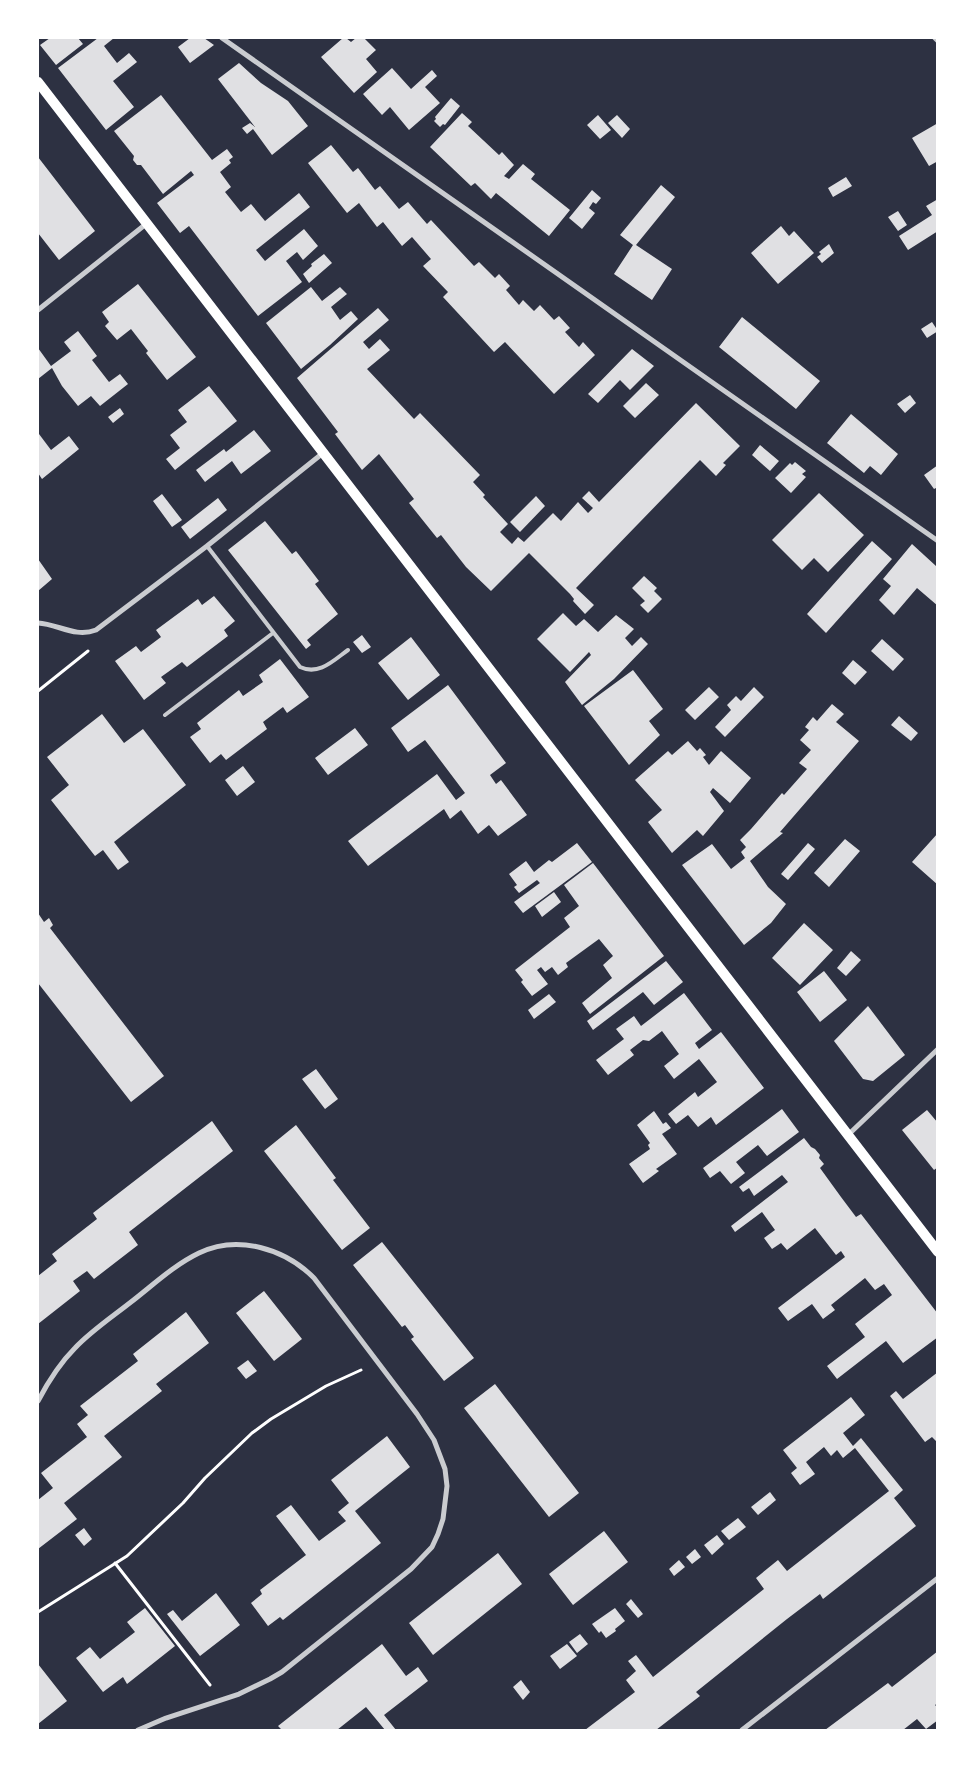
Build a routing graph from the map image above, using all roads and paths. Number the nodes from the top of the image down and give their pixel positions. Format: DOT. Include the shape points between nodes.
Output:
graph roads {
  1 [pos="222,38"];
  2 [pos="935,38"];
  3 [pos="938,41"];
  4 [pos="38,82"];
  5 [pos="146,224"];
  6 [pos="38,310"];
  7 [pos="324,453"];
  8 [pos="938,541"];
  9 [pos="206,546"];
  10 [pos="38,623"];
  11 [pos="273,632"];
  12 [pos="348,650"];
  13 [pos="165,714"];
  14 [pos="938,1049"];
  15 [pos="848,1136"];
  16 [pos="938,1252"];
  17 [pos="378,1363"];
  18 [pos="38,1401"];
  19 [pos="115,1563"];
  20 [pos="938,1578"];
  21 [pos="38,1612"];
  22 [pos="222,1700"];
  23 [pos="138,1730"];
  24 [pos="742,1730"];
  1 -- 8 [label="street"];
  2 -- 3 [label="street"];
  4 -- 5 [label="main road"];
  5 -- 6 [label="street"];
  5 -- 7 [label="main road"];
  7 -- 9 [label="street"];
  7 -- 15 [label="main road"];
  9 -- 10 [label="street" via="96,630 82,634"];
  9 -- 11 [label="lane"];
  11 -- 12 [label="lane" via="295,663 306,670 328,665"];
  11 -- 13 [label="lane"];
  14 -- 15 [label="street"];
  15 -- 16 [label="main road"];
  17 -- 18 [label="street" via="304,1269 286,1256 267,1249 227,1245 200,1252 177,1266 87,1337 64,1361"];
  17 -- 19 [label="path" via="326,1386 252,1433 182,1503"];
  17 -- 22 [label="street" via="434,1440 445,1469 446,1502 432,1547 411,1569 282,1672"];
  19 -- 21 [label="path"];
  19 -- 22 [label="path"];
  20 -- 24 [label="street"];
  22 -- 23 [label="street"];
}
